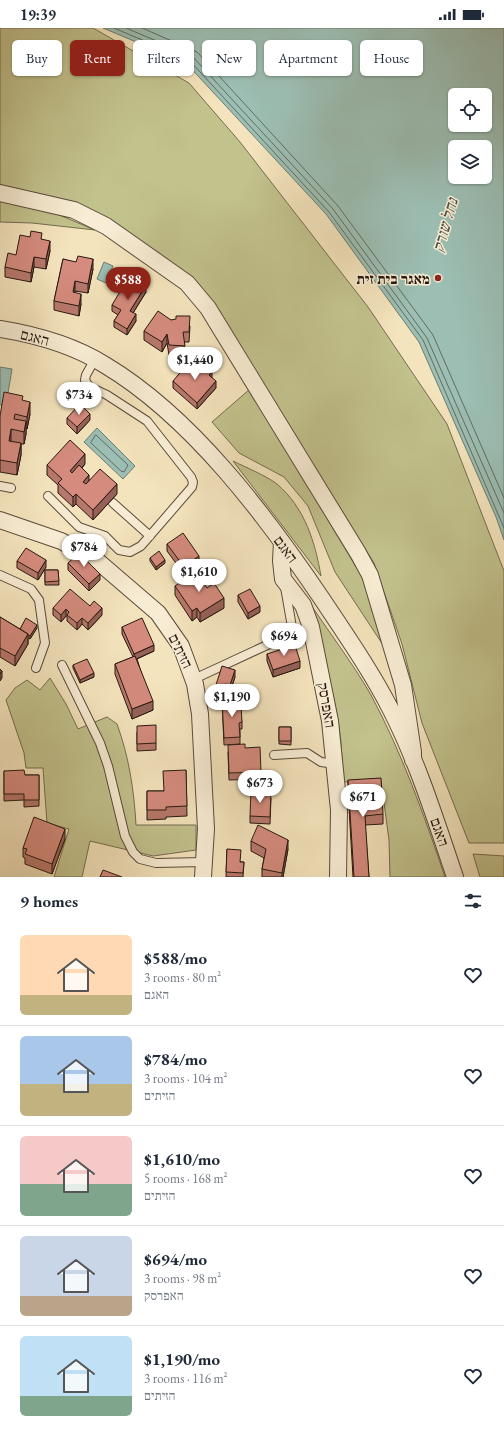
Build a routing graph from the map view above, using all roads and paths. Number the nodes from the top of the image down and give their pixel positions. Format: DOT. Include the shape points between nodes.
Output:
graph roads {
  1 [pos="0,193"];
  2 [pos="0,329"];
  3 [pos="95,359"];
  4 [pos="0,486"];
  5 [pos="10,488"];
  6 [pos="48,496"];
  7 [pos="113,503"];
  8 [pos="0,520"];
  9 [pos="150,536"];
  10 [pos="282,542"];
  11 [pos="0,575"];
  12 [pos="283,579"];
  13 [pos="62,665"];
  14 [pos="36,668"];
  15 [pos="194,679"];
  16 [pos="274,755"];
  17 [pos="413,760"];
  18 [pos="335,764"];
  19 [pos="204,869"];
  20 [pos="338,877"];
  21 [pos="455,877"];
  1 -- 17 [label="street" via="74,210 106,226 187,283 208,308 370,575 403,685 414,752"];
  2 -- 3 [label="street, האגם" via="50,340"];
  3 -- 9 [label="lane" via="86,375 85,380 88,384 147,421 193,482 190,491"];
  3 -- 10 [label="street, האגם" via="132,382 186,430 230,478"];
  4 -- 5 [label="lane"];
  6 -- 9 [label="lane" via="79,527 105,536 119,550 130,552 141,546"];
  7 -- 9 [label="lane"];
  8 -- 15 [label="street, הזיתים" via="66,543 98,561 158,614 181,646"];
  10 -- 12 [label="street"];
  10 -- 17 [label="street, האגם" via="345,632 371,675 391,710"];
  11 -- 14 [label="lane" via="31,589 39,600 45,643"];
  12 -- 15 [label="lane" via="293,633"];
  12 -- 18 [label="street, האפרסק" via="302,605 311,627 330,721"];
  13 -- 19 [label="lane" via="100,744 125,836 133,852 140,859 156,863"];
  15 -- 19 [label="street, הזיתים" via="201,730 206,829"];
  16 -- 18 [label="lane" via="306,753 321,762"];
  17 -- 21 [label="street, האגם"];
  18 -- 20 [label="street, האפרסק" via="339,810"];
}
